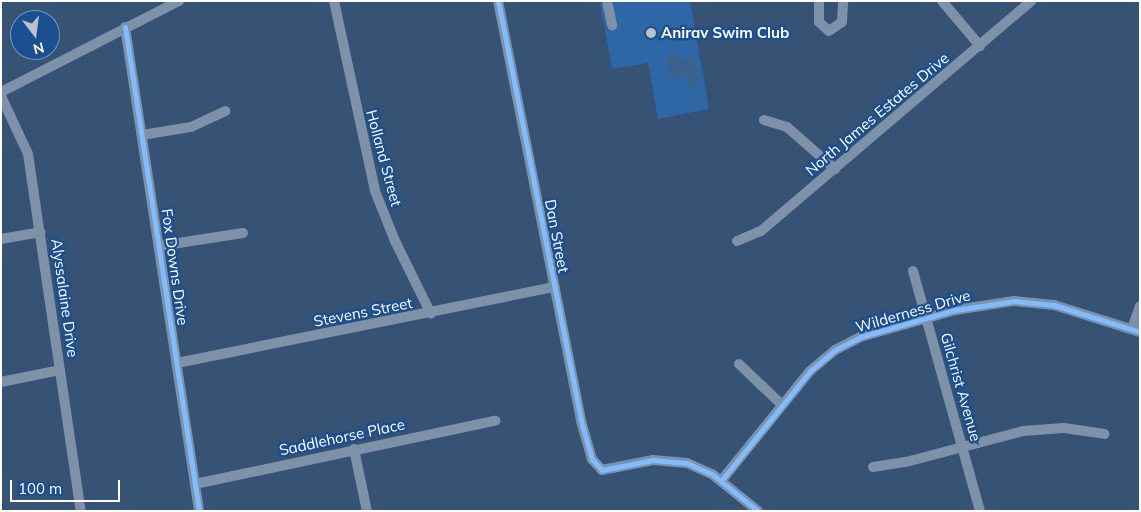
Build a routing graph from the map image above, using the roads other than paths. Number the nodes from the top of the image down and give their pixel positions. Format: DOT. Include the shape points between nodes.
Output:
graph roads {
  1 [pos="179,1"];
  2 [pos="334,1"];
  3 [pos="498,1"];
  4 [pos="607,1"];
  5 [pos="819,1"];
  6 [pos="843,1"];
  7 [pos="942,1"];
  8 [pos="1032,1"];
  9 [pos="612,25"];
  10 [pos="125,28"];
  11 [pos="980,46"];
  12 [pos="1,94"];
  13 [pos="226,110"];
  14 [pos="764,120"];
  15 [pos="142,134"];
  16 [pos="835,169"];
  17 [pos="40,232"];
  18 [pos="243,233"];
  19 [pos="1,238"];
  20 [pos="737,241"];
  21 [pos="159,246"];
  22 [pos="913,271"];
  23 [pos="554,287"];
  24 [pos="1140,306"];
  25 [pos="431,314"];
  26 [pos="926,318"];
  27 [pos="1136,330"];
  28 [pos="177,363"];
  29 [pos="739,364"];
  30 [pos="60,370"];
  31 [pos="1,382"];
  32 [pos="782,405"];
  33 [pos="495,421"];
  34 [pos="1105,434"];
  35 [pos="962,446"];
  36 [pos="354,450"];
  37 [pos="874,467"];
  38 [pos="721,481"];
  39 [pos="195,484"];
  40 [pos="81,511"];
  41 [pos="199,511"];
  42 [pos="367,511"];
  43 [pos="758,511"];
  44 [pos="980,511"];
  1 -- 10 [label="street"];
  2 -- 25 [label="street, Holland Street" via="375,191 395,241"];
  3 -- 23 [label="street, Dan Street"];
  4 -- 9 [label="street"];
  5 -- 6 [label="street" via="819,22 830,31 842,22"];
  7 -- 11 [label="street"];
  8 -- 11 [label="street, North James Estates Drive"];
  10 -- 12 [label="street"];
  10 -- 15 [label="street, Fox Downs Drive"];
  11 -- 16 [label="street, North James Estates Drive"];
  12 -- 17 [label="street, Alyssalaine Drive" via="26,146"];
  13 -- 15 [label="street" via="191,127"];
  14 -- 16 [label="street" via="788,127"];
  15 -- 21 [label="street, Fox Downs Drive"];
  16 -- 20 [label="street, North James Estates Drive" via="762,231"];
  17 -- 19 [label="street"];
  17 -- 30 [label="street, Alyssalaine Drive"];
  18 -- 21 [label="street"];
  21 -- 28 [label="street, Fox Downs Drive"];
  22 -- 26 [label="street, Gilchrist Avenue"];
  23 -- 25 [label="street, Stevens Street"];
  23 -- 38 [label="street, Dan Street" via="590,451 597,467 603,469 665,460 702,469"];
  24 -- 27 [label="street"];
  25 -- 28 [label="street, Stevens Street"];
  26 -- 27 [label="street, Wilderness Drive" via="979,305 1036,302 1073,309"];
  26 -- 32 [label="street, Wilderness Drive" via="860,337 841,347 817,364"];
  26 -- 35 [label="street, Gilchrist Avenue"];
  28 -- 39 [label="street, Fox Downs Drive"];
  29 -- 32 [label="street"];
  30 -- 31 [label="street"];
  30 -- 40 [label="street, Alyssalaine Drive"];
  32 -- 38 [label="street, Wilderness Drive"];
  33 -- 36 [label="street, Saddlehorse Place"];
  34 -- 35 [label="street" via="1084,429 1053,428 1023,431"];
  35 -- 37 [label="street" via="906,462"];
  35 -- 44 [label="street, Gilchrist Avenue"];
  36 -- 39 [label="street, Saddlehorse Place"];
  36 -- 42 [label="street"];
  38 -- 43 [label="street"];
  39 -- 41 [label="street, Fox Downs Drive"];
}
